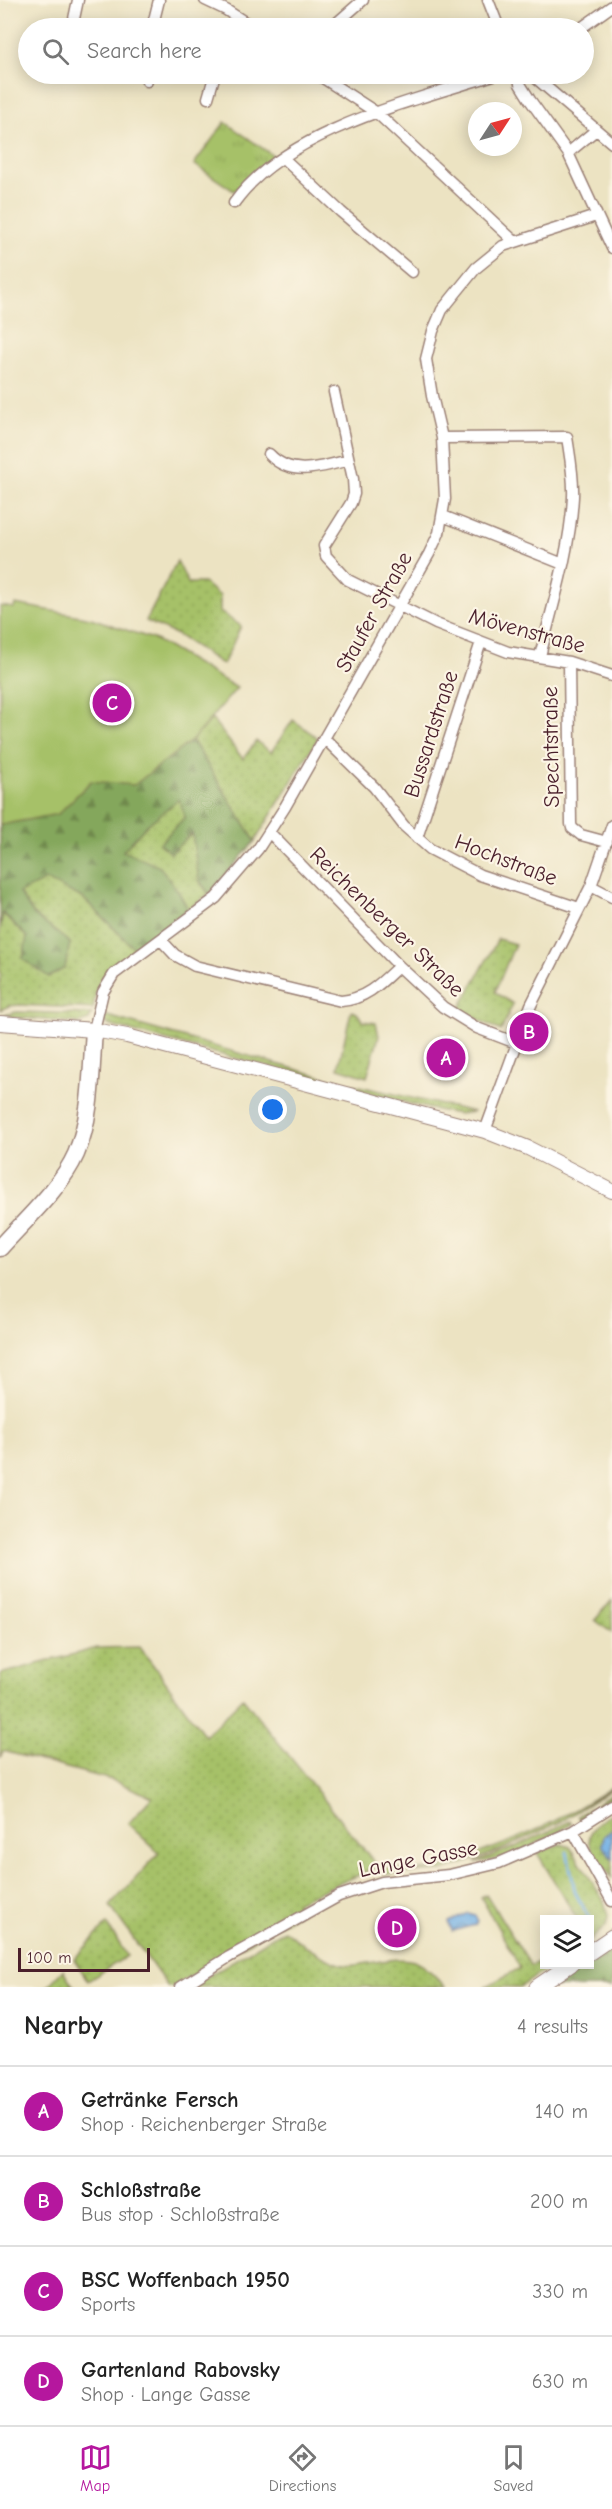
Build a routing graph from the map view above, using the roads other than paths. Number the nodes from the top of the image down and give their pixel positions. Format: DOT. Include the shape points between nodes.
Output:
graph roads {
  1 [pos="78,0"];
  2 [pos="159,0"];
  3 [pos="205,0"];
  4 [pos="363,0"];
  5 [pos="488,0"];
  6 [pos="612,6"];
  7 [pos="74,18"];
  8 [pos="154,18"];
  9 [pos="234,18"];
  10 [pos="342,18"];
  11 [pos="495,18"];
  12 [pos="594,19"];
  13 [pos="211,84"];
  14 [pos="332,84"];
  15 [pos="466,84"];
  16 [pos="520,84"];
  17 [pos="543,84"];
  18 [pos="208,98"];
  19 [pos="377,113"];
  20 [pos="597,130"];
  21 [pos="612,143"];
  22 [pos="568,153"];
  23 [pos="283,158"];
  24 [pos="234,203"];
  25 [pos="596,216"];
  26 [pos="514,241"];
  27 [pos="612,248"];
  28 [pos="412,272"];
  29 [pos="334,392"];
  30 [pos="442,438"];
  31 [pos="268,454"];
  32 [pos="349,460"];
  33 [pos="443,516"];
  34 [pos="563,564"];
  35 [pos="401,606"];
  36 [pos="481,642"];
  37 [pos="540,656"];
  38 [pos="569,662"];
  39 [pos="612,675"];
  40 [pos="324,738"];
  41 [pos="612,825"];
  42 [pos="270,833"];
  43 [pos="417,838"];
  44 [pos="607,842"];
  45 [pos="591,886"];
  46 [pos="612,897"];
  47 [pos="579,908"];
  48 [pos="161,940"];
  49 [pos="399,966"];
  50 [pos="0,1023"];
  51 [pos="94,1030"];
  52 [pos="516,1043"];
  53 [pos="485,1131"];
  54 [pos="612,1191"];
  55 [pos="0,1248"];
  56 [pos="612,1806"];
  57 [pos="573,1831"];
  58 [pos="595,1870"];
  59 [pos="612,1888"];
  60 [pos="612,1901"];
  61 [pos="612,1937"];
  62 [pos="594,1949"];
  63 [pos="565,1969"];
  64 [pos="181,1987"];
  65 [pos="537,1987"];
  1 -- 7 [label="street"];
  2 -- 8 [label="street"];
  3 -- 9 [label="street"];
  4 -- 10 [label="street"];
  5 -- 11 [label="street"];
  6 -- 12 [label="street"];
  13 -- 18 [label="street"];
  14 -- 19 [label="street"];
  15 -- 19 [label="street"];
  16 -- 22 [label="street"];
  17 -- 20 [label="street"];
  19 -- 23 [label="street" via="319,137"];
  19 -- 26 [label="street"];
  20 -- 21 [label="street"];
  20 -- 22 [label="street"];
  22 -- 25 [label="street"];
  23 -- 24 [label="street" via="251,183"];
  23 -- 28 [label="street"];
  25 -- 26 [label="street, Staufer Straße"];
  25 -- 27 [label="street"];
  26 -- 30 [label="street, Staufer Straße" via="476,268 442,310 433,331 426,358"];
  29 -- 32 [label="street"];
  30 -- 33 [label="street, Staufer Straße"];
  30 -- 34 [label="street" via="567,437 573,495"];
  31 -- 32 [label="street" via="293,469"];
  32 -- 35 [label="street, Mövenstraße" via="354,494 327,538 324,552 348,580"];
  33 -- 34 [label="street"];
  33 -- 35 [label="street, Staufer Straße" via="439,533"];
  34 -- 37 [label="street"];
  35 -- 36 [label="street, Mövenstraße"];
  35 -- 40 [label="street, Staufer Straße"];
  36 -- 37 [label="street, Mövenstraße" via="508,652"];
  36 -- 43 [label="street, Bussardstraße"];
  37 -- 38 [label="street, Mövenstraße"];
  38 -- 39 [label="street, Mövenstraße"];
  38 -- 44 [label="street, Spechtstraße" via="571,824 581,835"];
  40 -- 42 [label="street, Staufer Straße"];
  40 -- 43 [label="street, Hochstraße" via="363,775"];
  41 -- 44 [label="street"];
  42 -- 48 [label="street, Staufer Straße" via="222,892"];
  42 -- 49 [label="street, Reichenberger Straße"];
  43 -- 47 [label="street, Hochstraße" via="462,867"];
  44 -- 45 [label="street"];
  45 -- 46 [label="street"];
  45 -- 47 [label="street"];
  47 -- 52 [label="street"];
  48 -- 49 [label="street" via="175,956 195,966 340,1001 365,995"];
  48 -- 51 [label="street, Staufer Straße" via="124,965 111,979 101,998"];
  49 -- 52 [label="street, Reichenberger Straße" via="457,1017"];
  50 -- 51 [label="street"];
  51 -- 53 [label="street"];
  51 -- 55 [label="main road" via="77,1152 62,1177"];
  52 -- 53 [label="street"];
  53 -- 54 [label="street"];
  56 -- 57 [label="street, Lange Gasse"];
  57 -- 58 [label="street"];
  57 -- 64 [label="street, Lange Gasse" via="477,1869 382,1882 339,1896"];
  58 -- 59 [label="street"];
  58 -- 60 [label="street"];
  61 -- 62 [label="main road"];
  63 -- 65 [label="main road"];
}
